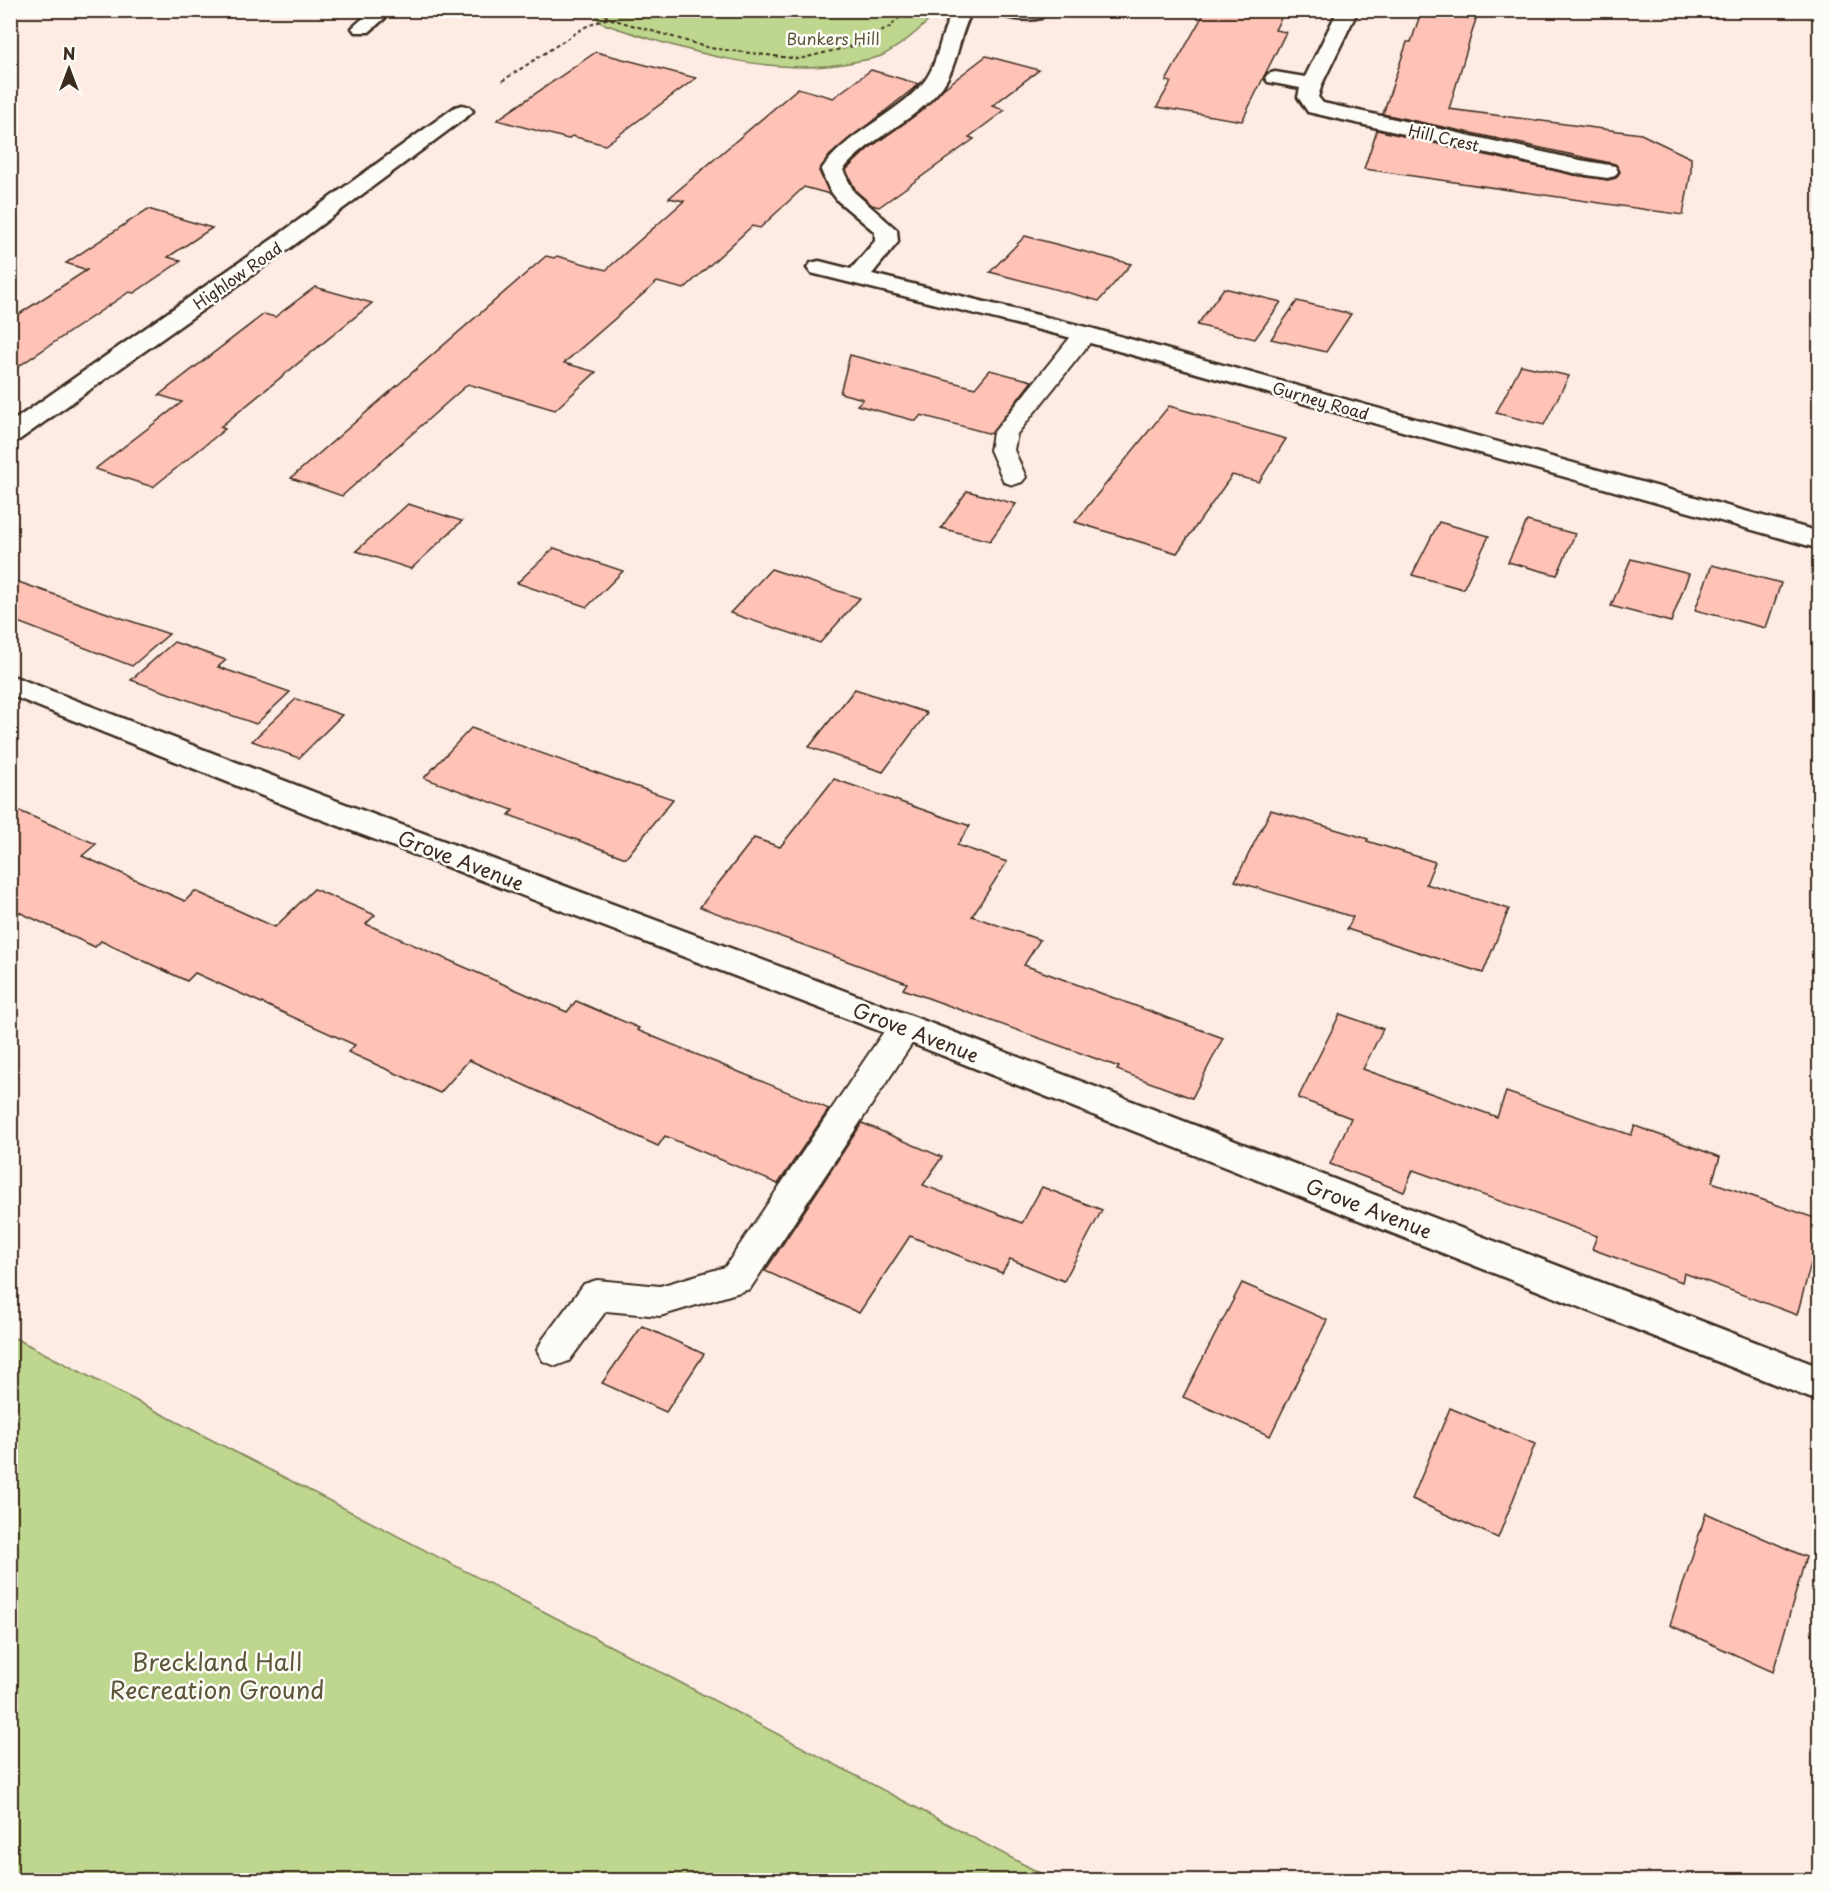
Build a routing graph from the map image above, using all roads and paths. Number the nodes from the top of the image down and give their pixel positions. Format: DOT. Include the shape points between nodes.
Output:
graph roads {
  1 [pos="385,10"];
  2 [pos="608,10"];
  3 [pos="907,10"];
  4 [pos="964,10"];
  5 [pos="1001,10"];
  6 [pos="1348,10"];
  7 [pos="601,12"];
  8 [pos="1034,14"];
  9 [pos="608,18"];
  10 [pos="362,28"];
  11 [pos="1275,78"];
  12 [pos="502,81"];
  13 [pos="1312,84"];
  14 [pos="462,111"];
  15 [pos="1607,171"];
  16 [pos="819,268"];
  17 [pos="858,276"];
  18 [pos="1085,334"];
  19 [pos="10,435"];
  20 [pos="1013,477"];
  21 [pos="1820,542"];
  22 [pos="10,684"];
  23 [pos="905,1027"];
  24 [pos="556,1350"];
  25 [pos="1820,1385"];
  1 -- 10 [label="street"];
  2 -- 7 [label="path"];
  3 -- 9 [label="path" via="890,27 857,45 799,59 710,48"];
  4 -- 17 [label="street" via="934,82 921,97 843,155 832,170 834,183 846,197 886,230 887,242"];
  5 -- 8 [label="street"];
  6 -- 13 [label="street"];
  7 -- 9 [label="path"];
  9 -- 12 [label="path" via="585,27"];
  11 -- 13 [label="street"];
  13 -- 15 [label="street, Hill Crest" via="1308,97 1315,108 1573,173"];
  14 -- 19 [label="street, Highlow Road"];
  16 -- 17 [label="street, Gurney Road"];
  17 -- 18 [label="street, Gurney Road"];
  18 -- 20 [label="lane" via="1005,433 1002,450"];
  18 -- 21 [label="street, Gurney Road"];
  22 -- 23 [label="street, Grove Avenue" via="321,807"];
  23 -- 24 [label="lane" via="737,1278 660,1301 597,1295"];
  23 -- 25 [label="street, Grove Avenue"];
}
